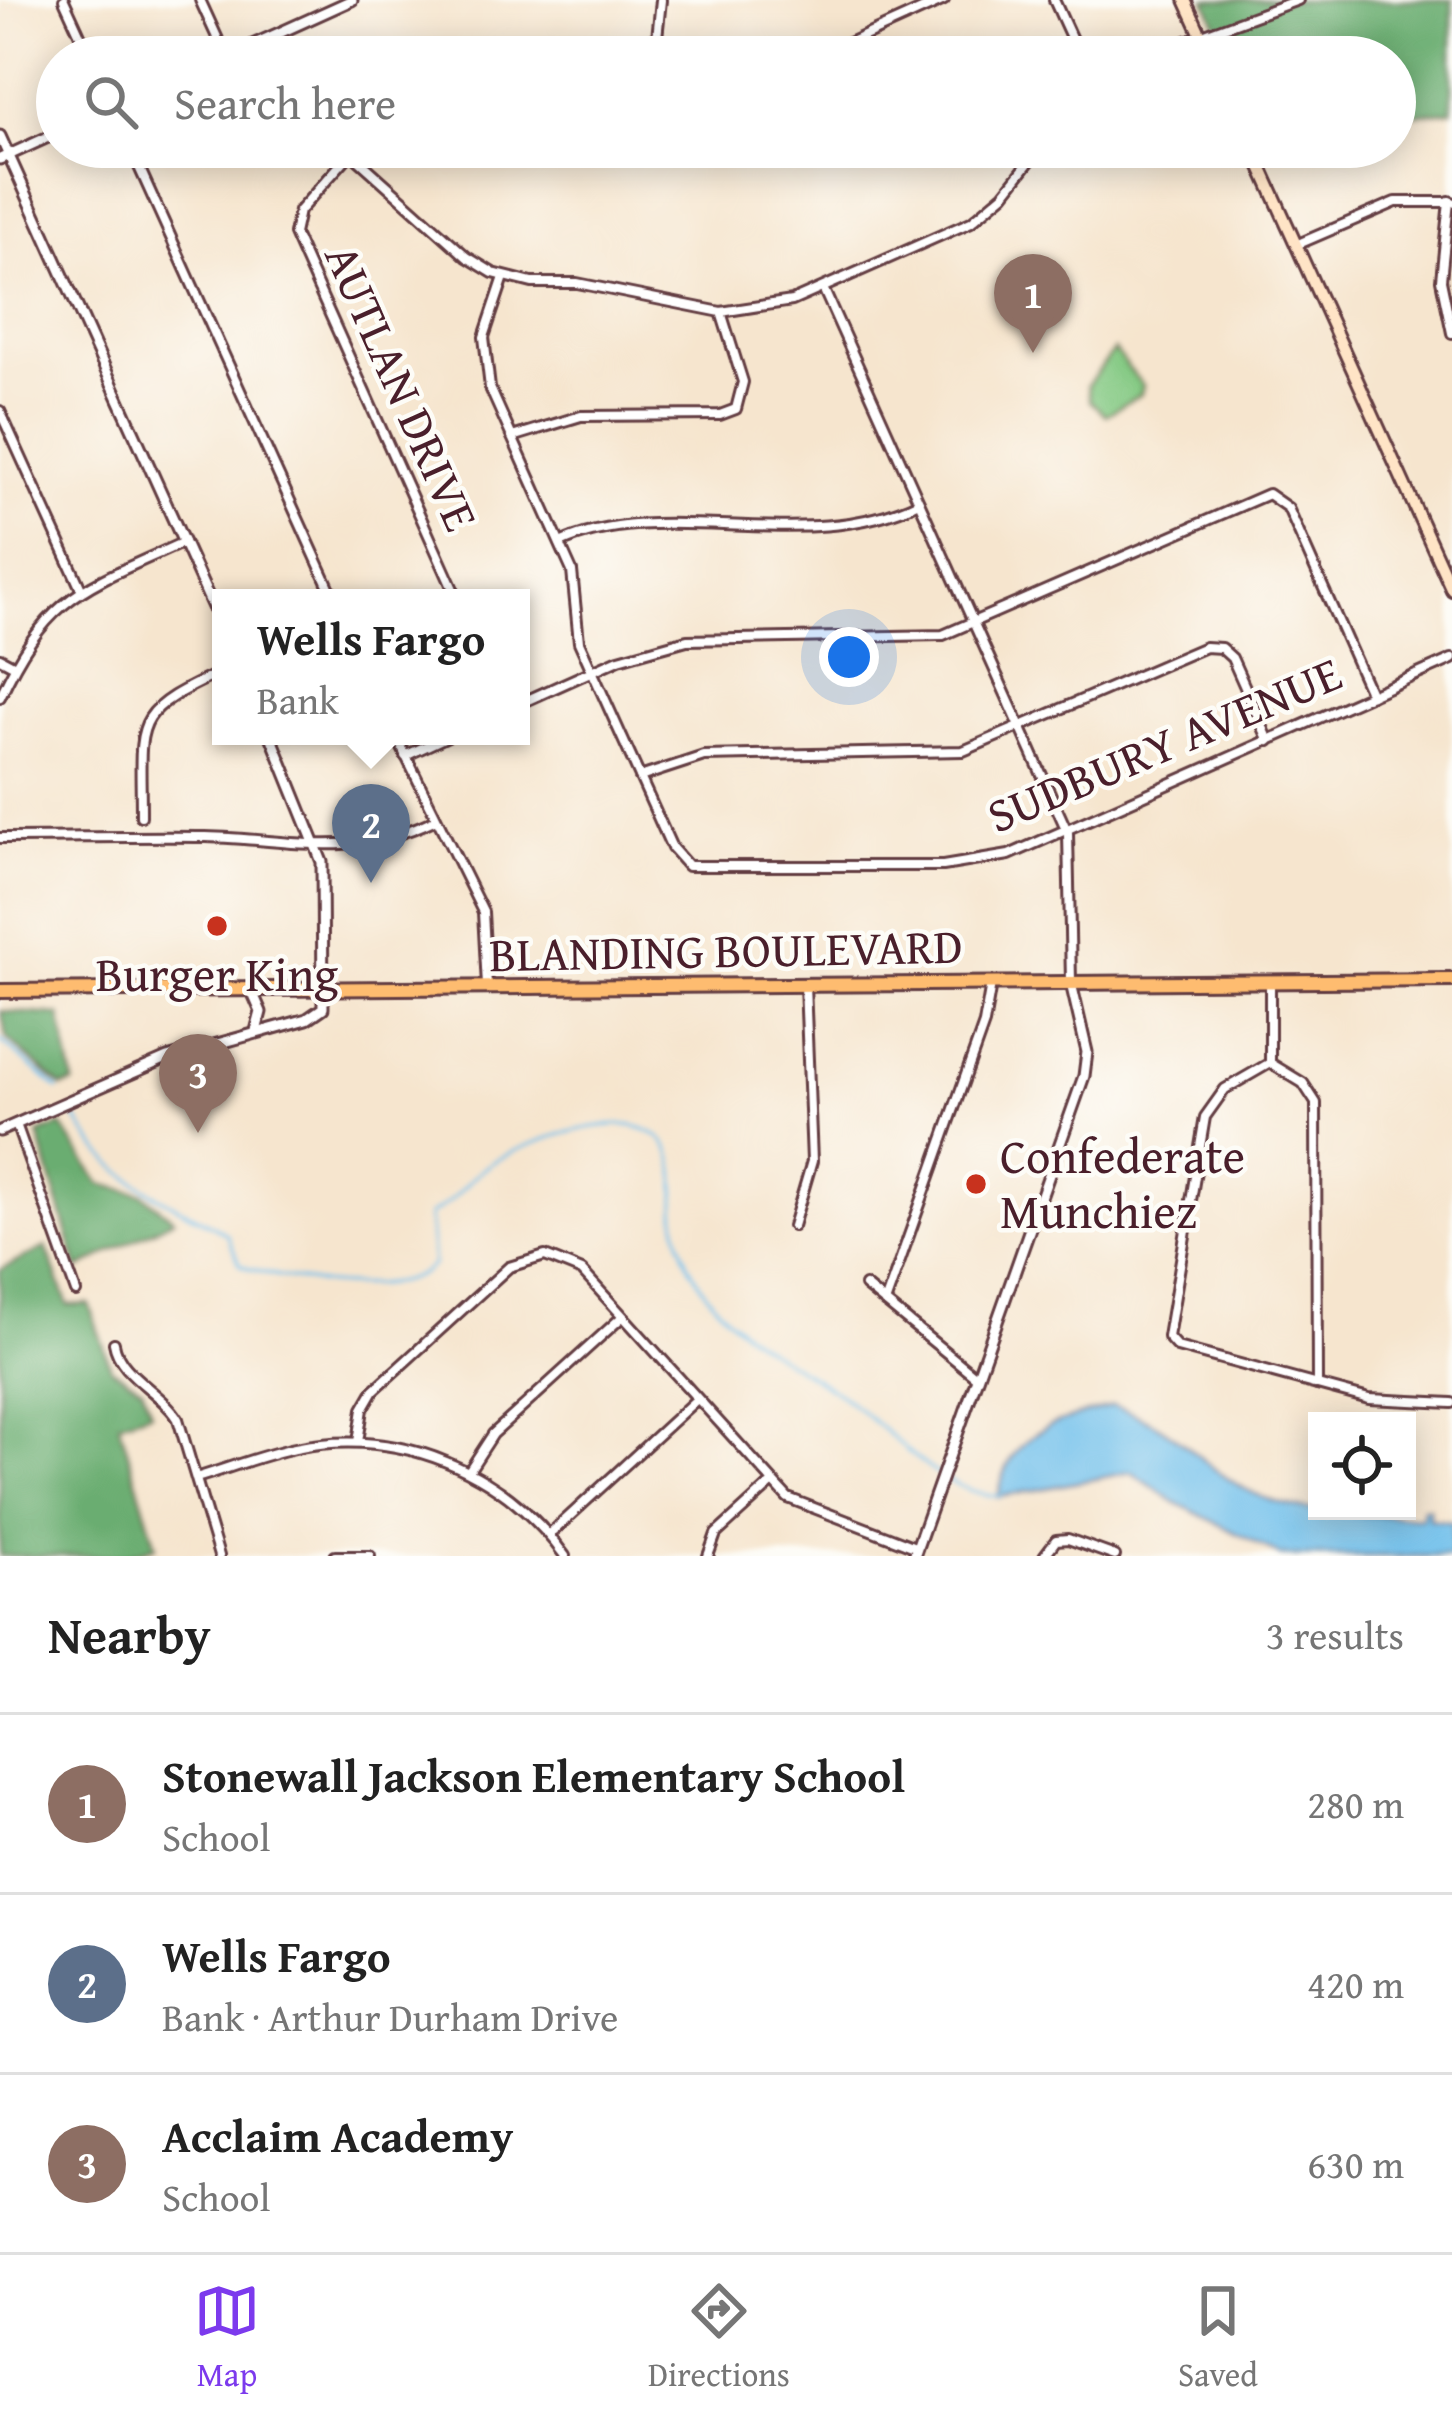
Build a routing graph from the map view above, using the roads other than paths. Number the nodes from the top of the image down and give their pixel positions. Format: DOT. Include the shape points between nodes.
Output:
graph roads {
  1 [pos="64,0"];
  2 [pos="200,0"];
  3 [pos="352,0"];
  4 [pos="661,0"];
  5 [pos="944,0"];
  6 [pos="1054,0"];
  7 [pos="1186,0"];
  8 [pos="1298,0"];
  9 [pos="1201,34"];
  10 [pos="80,36"];
  11 [pos="216,36"];
  12 [pos="272,36"];
  13 [pos="657,36"];
  14 [pos="864,36"];
  15 [pos="1070,36"];
  16 [pos="1196,36"];
  17 [pos="0,136"];
  18 [pos="36,143"];
  19 [pos="4,157"];
  20 [pos="139,168"];
  21 [pos="334,168"];
  22 [pos="368,168"];
  23 [pos="1023,168"];
  24 [pos="1261,168"];
  25 [pos="1450,201"];
  26 [pos="1296,245"];
  27 [pos="504,277"];
  28 [pos="823,288"];
  29 [pos="721,313"];
  30 [pos="1452,333"];
  31 [pos="0,411"];
  32 [pos="512,437"];
  33 [pos="919,502"];
  34 [pos="184,542"];
  35 [pos="560,543"];
  36 [pos="81,589"];
  37 [pos="330,589"];
  38 [pos="453,589"];
  39 [pos="1452,590"];
  40 [pos="212,605"];
  41 [pos="974,624"];
  42 [pos="0,658"];
  43 [pos="1452,658"];
  44 [pos="15,666"];
  45 [pos="592,670"];
  46 [pos="212,676"];
  47 [pos="1371,695"];
  48 [pos="0,697"];
  49 [pos="530,699"];
  50 [pos="1022,730"];
  51 [pos="1269,741"];
  52 [pos="275,745"];
  53 [pos="400,745"];
  54 [pos="428,745"];
  55 [pos="405,755"];
  56 [pos="640,777"];
  57 [pos="141,816"];
  58 [pos="434,820"];
  59 [pos="1068,832"];
  60 [pos="0,838"];
  61 [pos="317,844"];
  62 [pos="1452,980"];
  63 [pos="1270,982"];
  64 [pos="991,983"];
  65 [pos="1071,983"];
  66 [pos="805,986"];
  67 [pos="487,988"];
  68 [pos="251,989"];
  69 [pos="325,989"];
  70 [pos="0,992"];
  71 [pos="256,1031"];
  72 [pos="1270,1063"];
  73 [pos="16,1124"];
  74 [pos="0,1131"];
  75 [pos="793,1226"];
  76 [pos="865,1286"];
  77 [pos="76,1292"];
  78 [pos="885,1303"];
  79 [pos="622,1316"];
  80 [pos="114,1342"];
  81 [pos="975,1376"];
  82 [pos="1317,1384"];
  83 [pos="697,1399"];
  84 [pos="1452,1403"];
  85 [pos="358,1442"];
  86 [pos="469,1471"];
  87 [pos="196,1478"];
  88 [pos="773,1482"];
  89 [pos="549,1534"];
  90 [pos="914,1552"];
  91 [pos="220,1556"];
  92 [pos="335,1556"];
  93 [pos="370,1556"];
  94 [pos="565,1556"];
  95 [pos="708,1556"];
  96 [pos="1044,1556"];
  97 [pos="1115,1556"];
  1 -- 10 [label="street"];
  2 -- 11 [label="street"];
  3 -- 12 [label="street"];
  4 -- 13 [label="street"];
  5 -- 14 [label="street"];
  6 -- 15 [label="street"];
  7 -- 9 [label="main road"];
  8 -- 9 [label="street"];
  9 -- 16 [label="street"];
  17 -- 19 [label="street"];
  18 -- 19 [label="street"];
  19 -- 34 [label="street"];
  20 -- 37 [label="street"];
  21 -- 38 [label="street, AUTLAN DRIVE" via="299,211 294,233"];
  22 -- 27 [label="street" via="467,257"];
  23 -- 28 [label="street" via="982,214"];
  24 -- 26 [label="main road"];
  25 -- 26 [label="street" via="1396,202"];
  25 -- 30 [label="street" via="1441,280"];
  26 -- 39 [label="main road"];
  27 -- 29 [label="street" via="577,283"];
  27 -- 32 [label="street" via="484,352"];
  28 -- 29 [label="street" via="771,308"];
  28 -- 33 [label="street"];
  29 -- 32 [label="street" via="743,382 736,409 563,418"];
  31 -- 36 [label="street"];
  32 -- 35 [label="street"];
  33 -- 35 [label="street" via="846,526 608,527"];
  33 -- 41 [label="street"];
  34 -- 36 [label="street"];
  34 -- 40 [label="street"];
  35 -- 45 [label="street"];
  36 -- 44 [label="street" via="45,618"];
  41 -- 45 [label="street" via="923,638 687,640"];
  41 -- 47 [label="street" via="1268,494 1288,508"];
  41 -- 50 [label="street"];
  42 -- 44 [label="street"];
  43 -- 47 [label="street, SUDBURY AVENUE"];
  44 -- 48 [label="street"];
  45 -- 49 [label="street"];
  45 -- 56 [label="street"];
  46 -- 57 [label="street" via="160,702 145,721"];
  47 -- 51 [label="street, SUDBURY AVENUE"];
  50 -- 51 [label="street" via="1214,646 1232,658"];
  50 -- 56 [label="street" via="943,754 704,756"];
  50 -- 59 [label="street"];
  51 -- 59 [label="street, SUDBURY AVENUE"];
  52 -- 61 [label="street"];
  53 -- 55 [label="street"];
  54 -- 55 [label="street"];
  55 -- 58 [label="street"];
  56 -- 59 [label="street, SUDBURY AVENUE" via="682,863 694,868 943,866 1009,855"];
  58 -- 61 [label="street" via="373,844"];
  58 -- 67 [label="street" via="483,912"];
  59 -- 65 [label="street"];
  60 -- 61 [label="street"];
  61 -- 69 [label="street"];
  62 -- 63 [label="main road, BLANDING BOULEVARD"];
  63 -- 65 [label="main road, BLANDING BOULEVARD"];
  63 -- 72 [label="street"];
  64 -- 65 [label="main road, BLANDING BOULEVARD"];
  64 -- 66 [label="main road, BLANDING BOULEVARD"];
  64 -- 78 [label="street" via="984,1024"];
  65 -- 81 [label="street" via="1087,1052 1084,1076"];
  66 -- 67 [label="main road, BLANDING BOULEVARD"];
  66 -- 75 [label="street" via="812,1161"];
  67 -- 69 [label="main road, BLANDING BOULEVARD"];
  68 -- 69 [label="main road, BLANDING BOULEVARD"];
  68 -- 70 [label="main road, BLANDING BOULEVARD"];
  68 -- 71 [label="street" via="261,1012"];
  69 -- 71 [label="street" via="316,1016"];
  71 -- 73 [label="street" via="167,1058"];
  72 -- 82 [label="street" via="1304,1083 1316,1103"];
  72 -- 82 [label="street" via="1225,1088 1205,1117 1168,1337"];
  73 -- 74 [label="street"];
  73 -- 77 [label="street"];
  76 -- 78 [label="street"];
  78 -- 81 [label="street"];
  79 -- 83 [label="street"];
  79 -- 85 [label="street" via="571,1264 545,1256 519,1261 374,1390"];
  79 -- 86 [label="street" via="503,1424"];
  80 -- 87 [label="street" via="116,1358 178,1419"];
  81 -- 90 [label="street"];
  82 -- 84 [label="street" via="1369,1399"];
  83 -- 88 [label="street"];
  83 -- 89 [label="street"];
  85 -- 86 [label="street" via="409,1449"];
  85 -- 87 [label="street" via="294,1448"];
  86 -- 89 [label="street"];
  87 -- 91 [label="street"];
  88 -- 90 [label="street" via="801,1506"];
  88 -- 95 [label="street" via="716,1534"];
  89 -- 94 [label="street"];
  92 -- 93 [label="street"];
  96 -- 97 [label="street" via="1056,1540 1068,1539"];
}
